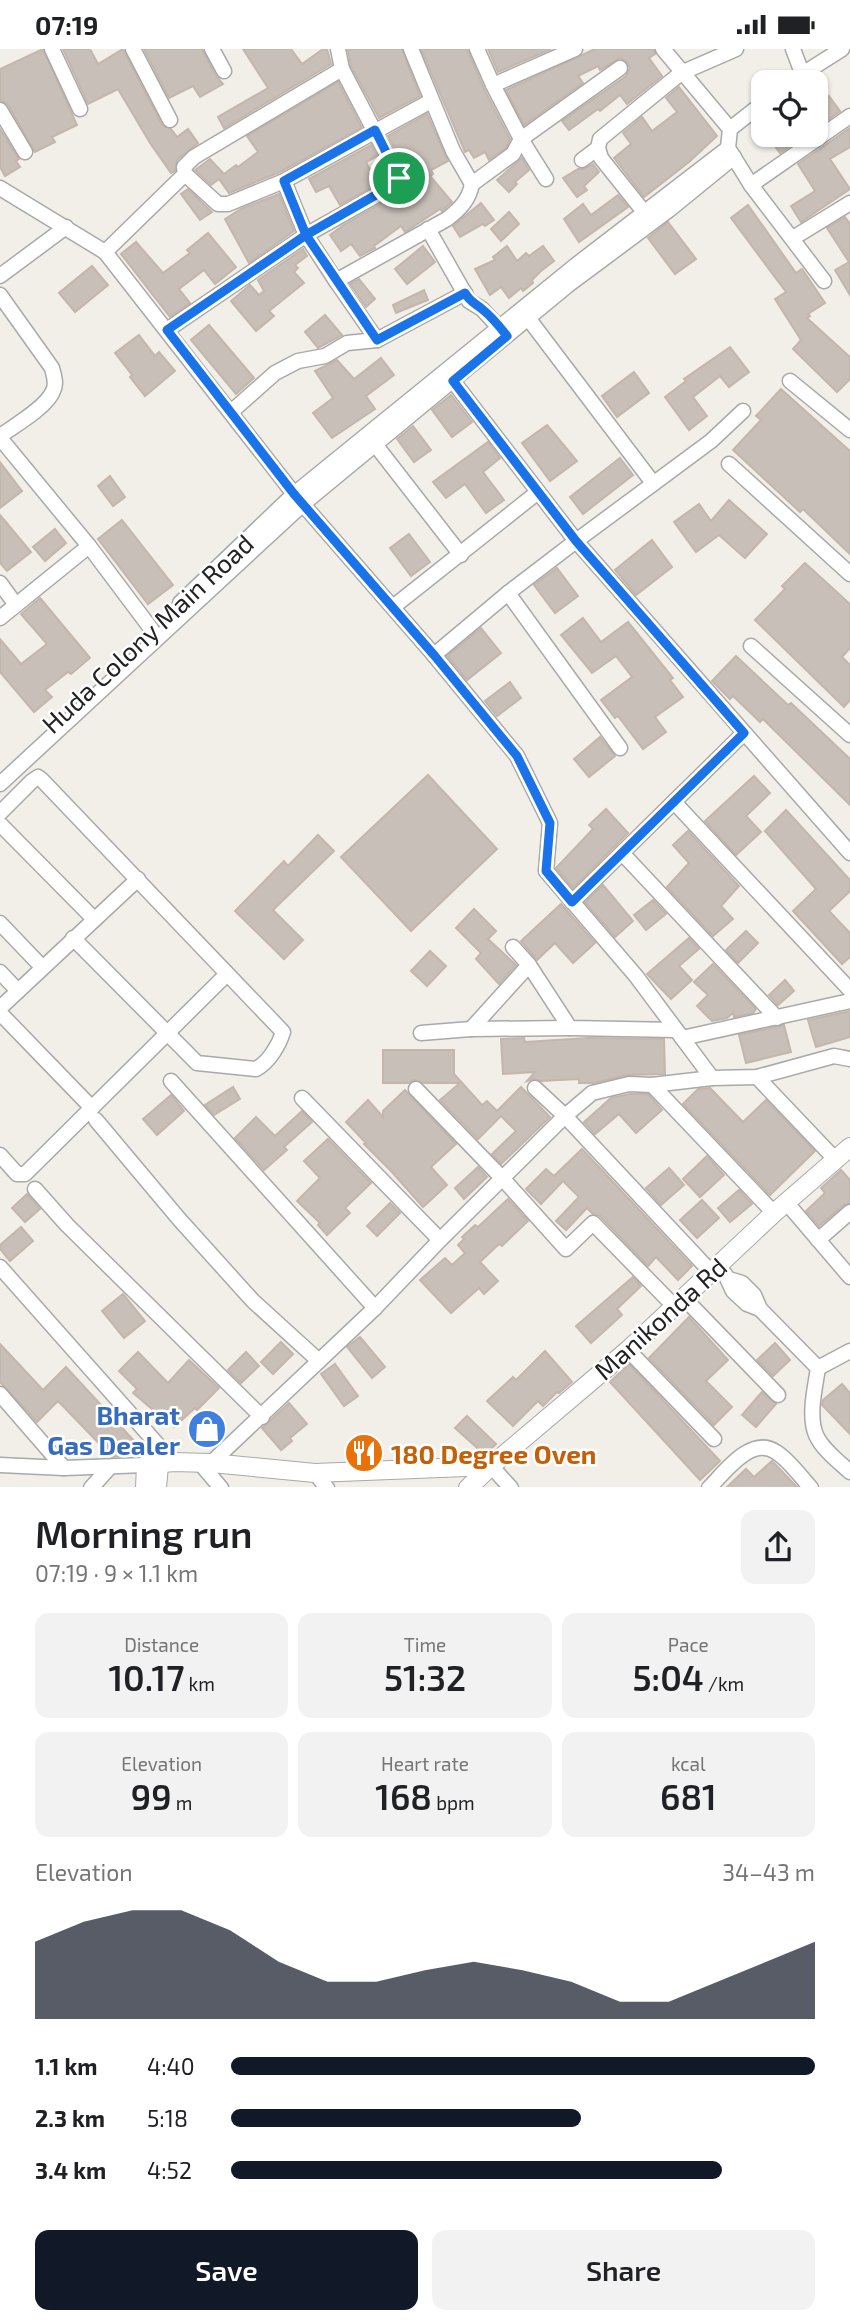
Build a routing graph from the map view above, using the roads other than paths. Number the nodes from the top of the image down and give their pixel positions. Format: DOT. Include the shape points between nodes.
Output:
graph roads {
  1 [pos="52,49"];
  2 [pos="133,49"];
  3 [pos="212,49"];
  4 [pos="338,49"];
  5 [pos="411,49"];
  6 [pos="477,49"];
  7 [pos="575,49"];
  8 [pos="663,49"];
  9 [pos="736,49"];
  10 [pos="793,49"];
  11 [pos="842,49"];
  12 [pos="621,68"];
  13 [pos="342,69"];
  14 [pos="795,70"];
  15 [pos="809,70"];
  16 [pos="224,71"];
  17 [pos="681,73"];
  18 [pos="492,85"];
  19 [pos="432,101"];
  20 [pos="80,109"];
  21 [pos="0,110"];
  22 [pos="751,112"];
  23 [pos="850,116"];
  24 [pos="170,120"];
  25 [pos="730,129"];
  26 [pos="375,130"];
  27 [pos="521,139"];
  28 [pos="597,148"];
  29 [pos="25,152"];
  30 [pos="731,153"];
  31 [pos="582,160"];
  32 [pos="185,174"];
  33 [pos="546,179"];
  34 [pos="284,181"];
  35 [pos="472,184"];
  36 [pos="751,185"];
  37 [pos="0,188"];
  38 [pos="850,203"];
  39 [pos="644,212"];
  40 [pos="66,227"];
  41 [pos="428,229"];
  42 [pos="306,235"];
  43 [pos="793,238"];
  44 [pos="105,253"];
  45 [pos="0,276"];
  46 [pos="335,281"];
  47 [pos="824,281"];
  48 [pos="465,293"];
  49 [pos="0,295"];
  50 [pos="528,318"];
  51 [pos="167,330"];
  52 [pos="503,332"];
  53 [pos="377,340"];
  54 [pos="449,377"];
  55 [pos="790,381"];
  56 [pos="743,411"];
  57 [pos="230,412"];
  58 [pos="850,430"];
  59 [pos="0,437"];
  60 [pos="374,443"];
  61 [pos="729,464"];
  62 [pos="653,483"];
  63 [pos="538,492"];
  64 [pos="299,499"];
  65 [pos="576,541"];
  66 [pos="89,546"];
  67 [pos="461,555"];
  68 [pos="850,574"];
  69 [pos="0,583"];
  70 [pos="508,593"];
  71 [pos="16,605"];
  72 [pos="393,607"];
  73 [pos="0,618"];
  74 [pos="152,630"];
  75 [pos="751,646"];
  76 [pos="434,655"];
  77 [pos="744,733"];
  78 [pos="850,735"];
  79 [pos="620,748"];
  80 [pos="0,772"];
  81 [pos="0,784"];
  82 [pos="674,802"];
  83 [pos="0,813"];
  84 [pos="0,824"];
  85 [pos="622,853"];
  86 [pos="850,853"];
  87 [pos="138,879"];
  88 [pos="572,902"];
  89 [pos="93,918"];
  90 [pos="0,923"];
  91 [pos="73,937"];
  92 [pos="513,947"];
  93 [pos="529,965"];
  94 [pos="42,967"];
  95 [pos="0,972"];
  96 [pos="227,974"];
  97 [pos="850,990"];
  98 [pos="18,991"];
  99 [pos="850,1001"];
  100 [pos="0,1010"];
  101 [pos="777,1018"];
  102 [pos="570,1028"];
  103 [pos="471,1029"];
  104 [pos="421,1033"];
  105 [pos="168,1034"];
  106 [pos="679,1034"];
  107 [pos="850,1059"];
  108 [pos="757,1077"];
  109 [pos="712,1078"];
  110 [pos="171,1081"];
  111 [pos="652,1085"];
  112 [pos="535,1088"];
  113 [pos="416,1089"];
  114 [pos="302,1098"];
  115 [pos="94,1114"];
  116 [pos="565,1116"];
  117 [pos="850,1147"];
  118 [pos="0,1155"];
  119 [pos="835,1159"];
  120 [pos="503,1179"];
  121 [pos="36,1189"];
  122 [pos="780,1207"];
  123 [pos="850,1212"];
  124 [pos="440,1240"];
  125 [pos="818,1240"];
  126 [pos="0,1267"];
  127 [pos="719,1272"];
  128 [pos="850,1277"];
  129 [pos="679,1301"];
  130 [pos="375,1308"];
  131 [pos="628,1350"];
  132 [pos="850,1351"];
  133 [pos="319,1361"];
  134 [pos="818,1368"];
  135 [pos="0,1394"];
  136 [pos="778,1395"];
  137 [pos="262,1417"];
  138 [pos="714,1439"];
  139 [pos="205,1463"];
  140 [pos="159,1464"];
  141 [pos="0,1465"];
  142 [pos="491,1466"];
  143 [pos="110,1467"];
  144 [pos="64,1468"];
  145 [pos="850,1472"];
  146 [pos="315,1473"];
  147 [pos="91,1487"];
  148 [pos="145,1487"];
  149 [pos="157,1487"];
  150 [pos="221,1487"];
  151 [pos="327,1487"];
  152 [pos="468,1487"];
  153 [pos="511,1487"];
  154 [pos="709,1487"];
  155 [pos="810,1487"];
  1 -- 20 [label="street"];
  2 -- 24 [label="street"];
  3 -- 16 [label="street"];
  4 -- 13 [label="street"];
  5 -- 19 [label="street"];
  6 -- 18 [label="street"];
  7 -- 18 [label="street"];
  8 -- 17 [label="street"];
  9 -- 17 [label="street"];
  10 -- 14 [label="street"];
  11 -- 15 [label="street"];
  12 -- 27 [label="street"];
  13 -- 26 [label="street"];
  13 -- 32 [label="street" via="194,157 184,167"];
  17 -- 25 [label="street"];
  17 -- 28 [label="street" via="600,139"];
  18 -- 27 [label="street"];
  19 -- 26 [label="street"];
  19 -- 35 [label="street"];
  21 -- 29 [label="street"];
  22 -- 25 [label="street"];
  23 -- 36 [label="street"];
  25 -- 30 [label="street"];
  26 -- 34 [label="street"];
  26 -- 42 [label="street" via="398,180"];
  27 -- 33 [label="street"];
  27 -- 35 [label="street" via="513,154"];
  28 -- 31 [label="street"];
  28 -- 39 [label="street"];
  30 -- 36 [label="street"];
  30 -- 39 [label="street"];
  30 -- 50 [label="street"];
  32 -- 34 [label="street" via="218,204"];
  32 -- 44 [label="street"];
  34 -- 42 [label="street"];
  35 -- 41 [label="street" via="470,196 459,209"];
  36 -- 43 [label="street"];
  37 -- 40 [label="street"];
  38 -- 43 [label="street"];
  39 -- 52 [label="street"];
  40 -- 44 [label="street"];
  40 -- 45 [label="street"];
  41 -- 46 [label="street"];
  41 -- 48 [label="street"];
  42 -- 46 [label="street"];
  42 -- 51 [label="street"];
  43 -- 47 [label="street"];
  44 -- 51 [label="street"];
  46 -- 53 [label="street"];
  48 -- 52 [label="street"];
  48 -- 53 [label="street"];
  49 -- 59 [label="street" via="55,378 49,399"];
  50 -- 52 [label="street"];
  50 -- 62 [label="street"];
  51 -- 57 [label="street"];
  52 -- 54 [label="street"];
  53 -- 57 [label="street" via="347,343 325,356 298,361 275,373"];
  54 -- 60 [label="street"];
  54 -- 63 [label="street"];
  54 -- 64 [label="street"];
  55 -- 58 [label="street"];
  56 -- 62 [label="street"];
  57 -- 64 [label="street"];
  59 -- 66 [label="street"];
  60 -- 64 [label="street"];
  60 -- 67 [label="street"];
  61 -- 68 [label="street"];
  62 -- 65 [label="street"];
  63 -- 65 [label="street"];
  63 -- 67 [label="street"];
  64 -- 72 [label="street"];
  64 -- 74 [label="street, Huda Colony Main Road"];
  64 -- 81 [label="street"];
  65 -- 70 [label="street"];
  65 -- 77 [label="street"];
  66 -- 71 [label="street"];
  66 -- 74 [label="street"];
  67 -- 72 [label="street"];
  69 -- 71 [label="street"];
  70 -- 76 [label="street"];
  70 -- 79 [label="street"];
  71 -- 73 [label="street"];
  72 -- 76 [label="street"];
  74 -- 80 [label="street, Huda Colony Main Road"];
  75 -- 78 [label="street"];
  76 -- 88 [label="street" via="517,756 550,823 546,871"];
  77 -- 82 [label="street"];
  77 -- 86 [label="street"];
  82 -- 85 [label="street"];
  82 -- 97 [label="street"];
  83 -- 87 [label="street" via="38,777"];
  84 -- 89 [label="street"];
  85 -- 88 [label="street"];
  85 -- 101 [label="street"];
  87 -- 89 [label="street"];
  87 -- 96 [label="street"];
  88 -- 106 [label="street"];
  89 -- 91 [label="street"];
  90 -- 94 [label="street"];
  91 -- 94 [label="street"];
  91 -- 105 [label="street"];
  92 -- 93 [label="street"];
  93 -- 102 [label="street"];
  93 -- 103 [label="street"];
  94 -- 98 [label="street"];
  95 -- 98 [label="street"];
  96 -- 105 [label="street"];
  96 -- 105 [label="street" via="283,1032 264,1064 256,1069 197,1062"];
  98 -- 100 [label="street"];
  99 -- 101 [label="street"];
  100 -- 115 [label="street"];
  101 -- 106 [label="street"];
  102 -- 103 [label="street"];
  102 -- 106 [label="street"];
  103 -- 104 [label="street"];
  105 -- 115 [label="street"];
  106 -- 109 [label="street"];
  107 -- 108 [label="street" via="834,1056"];
  108 -- 109 [label="street"];
  108 -- 119 [label="street"];
  109 -- 111 [label="street"];
  110 -- 130 [label="street"];
  111 -- 116 [label="street" via="629,1084 592,1093"];
  111 -- 122 [label="street"];
  112 -- 116 [label="street"];
  113 -- 120 [label="street"];
  114 -- 124 [label="street"];
  115 -- 118 [label="street" via="25,1174 17,1174"];
  115 -- 133 [label="street" via="253,1301"];
  116 -- 120 [label="street"];
  116 -- 127 [label="street"];
  117 -- 119 [label="street, Manikonda Rd"];
  119 -- 122 [label="street, Manikonda Rd"];
  120 -- 124 [label="street"];
  120 -- 129 [label="street" via="566,1249 593,1223"];
  121 -- 137 [label="street" via="66,1225"];
  122 -- 125 [label="street"];
  122 -- 127 [label="street, Manikonda Rd"];
  123 -- 125 [label="street"];
  124 -- 130 [label="street"];
  125 -- 128 [label="street"];
  126 -- 140 [label="street"];
  127 -- 129 [label="street, Manikonda Rd"];
  127 -- 134 [label="street" via="733,1291 760,1309"];
  129 -- 131 [label="street, Manikonda Rd"];
  129 -- 136 [label="street"];
  130 -- 133 [label="street"];
  131 -- 138 [label="street"];
  131 -- 142 [label="street, Manikonda Rd"];
  132 -- 134 [label="street"];
  133 -- 137 [label="street"];
  134 -- 145 [label="street" via="816,1435"];
  135 -- 144 [label="street"];
  137 -- 139 [label="street"];
  139 -- 140 [label="street"];
  139 -- 146 [label="street"];
  139 -- 150 [label="street"];
  140 -- 143 [label="street"];
  140 -- 148 [label="street"];
  140 -- 149 [label="street"];
  141 -- 144 [label="street"];
  142 -- 146 [label="street"];
  142 -- 152 [label="street, Manikonda Rd"];
  142 -- 153 [label="street"];
  143 -- 144 [label="street"];
  143 -- 147 [label="street"];
  146 -- 151 [label="street"];
  154 -- 155 [label="street" via="756,1447 776,1452"];
}
